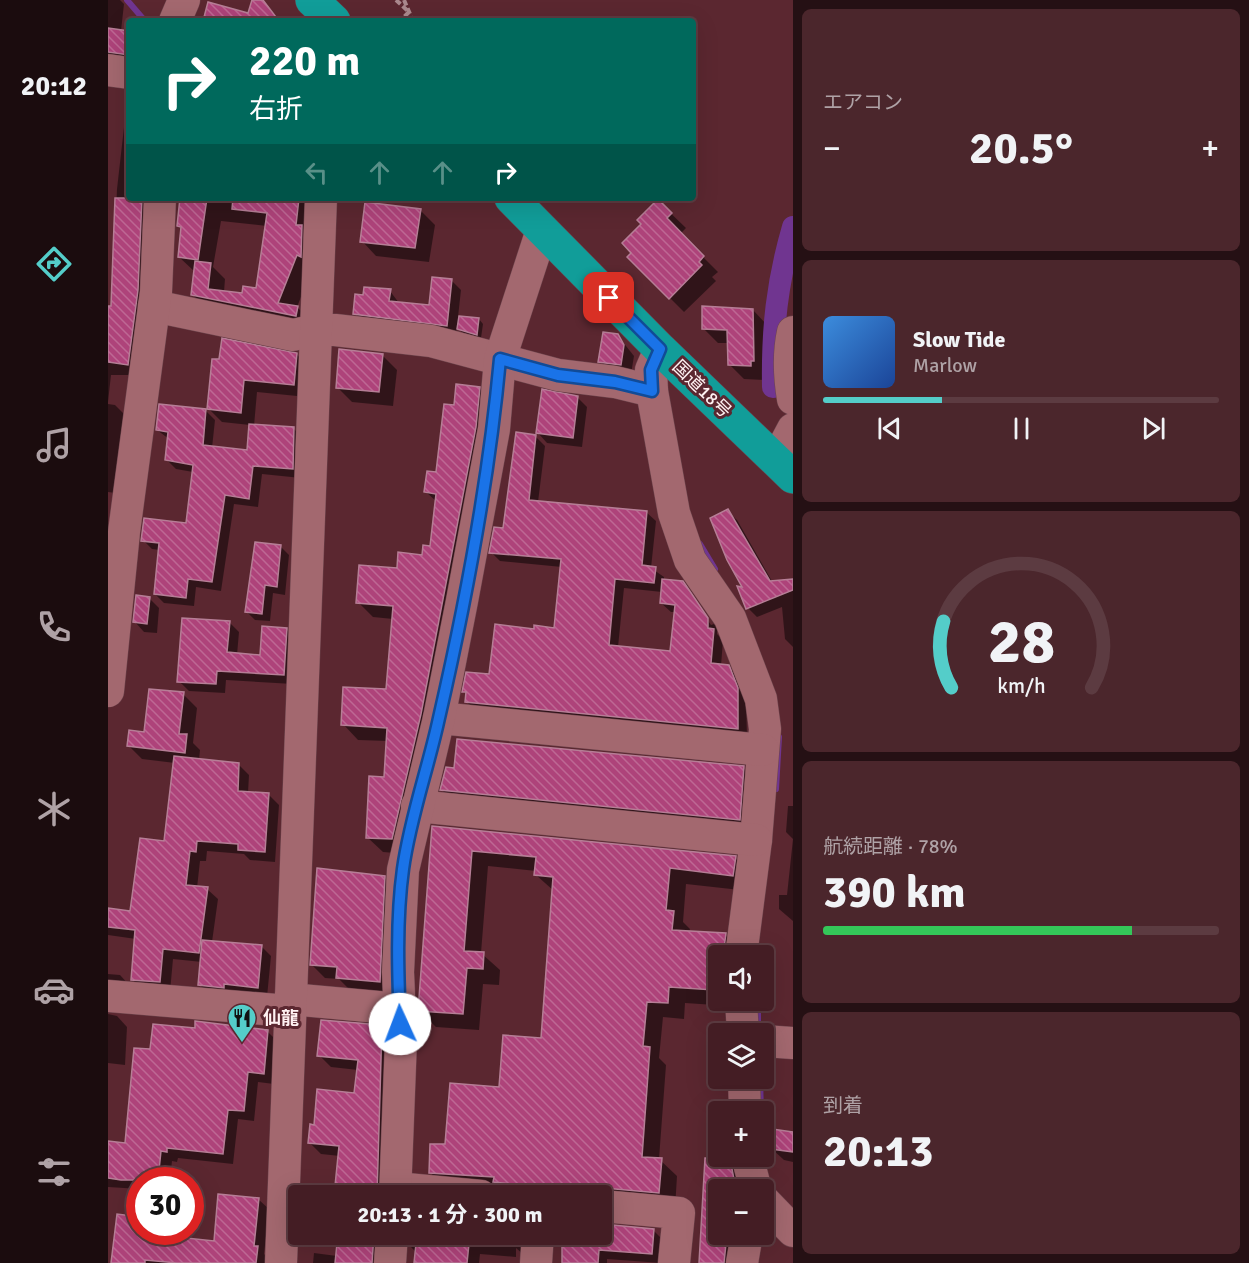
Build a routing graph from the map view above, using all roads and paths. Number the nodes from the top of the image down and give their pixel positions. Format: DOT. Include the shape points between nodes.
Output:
graph roads {
  1 [pos="184,0"];
  2 [pos="396,0"];
  3 [pos="404,0"];
  4 [pos="176,18"];
  5 [pos="403,18"];
  6 [pos="412,18"];
  7 [pos="108,70"];
  8 [pos="126,73"];
  9 [pos="160,201"];
  10 [pos="321,201"];
  11 [pos="514,201"];
  12 [pos="542,230"];
  13 [pos="154,306"];
  14 [pos="315,330"];
  15 [pos="793,332"];
  16 [pos="660,349"];
  17 [pos="500,359"];
  18 [pos="652,391"];
  19 [pos="793,399"];
  20 [pos="793,429"];
  21 [pos="785,469"];
  22 [pos="108,691"];
  23 [pos="439,718"];
  24 [pos="763,750"];
  25 [pos="417,806"];
  26 [pos="756,840"];
  27 [pos="742,945"];
  28 [pos="108,996"];
  29 [pos="290,1005"];
  30 [pos="400,1009"];
  31 [pos="396,1185"];
  32 [pos="612,1207"];
  33 [pos="774,1211"];
  34 [pos="793,1231"];
  35 [pos="391,1245"];
  36 [pos="537,1245"];
  37 [pos="745,1245"];
  38 [pos="281,1263"];
  39 [pos="390,1263"];
  40 [pos="536,1263"];
  41 [pos="674,1263"];
  42 [pos="742,1263"];
  1 -- 4 [label="street"];
  2 -- 5 [label="path" via="409,12"];
  3 -- 6 [label="path"];
  7 -- 8 [label="street"];
  9 -- 13 [label="street"];
  10 -- 14 [label="street"];
  11 -- 12 [label="highway, 国道18号"];
  12 -- 16 [label="highway, 国道18号"];
  12 -- 17 [label="street"];
  13 -- 14 [label="street" via="293,335"];
  13 -- 22 [label="street"];
  14 -- 17 [label="street" via="431,341"];
  14 -- 29 [label="street"];
  15 -- 19 [label="street" via="789,349"];
  16 -- 18 [label="street" via="651,370"];
  16 -- 21 [label="highway, 国道18号"];
  17 -- 18 [label="street" via="558,375"];
  17 -- 23 [label="street" via="494,429"];
  18 -- 24 [label="street" via="674,513 690,560 730,618 757,689 765,729"];
  20 -- 21 [label="street"];
  23 -- 24 [label="street"];
  23 -- 25 [label="street"];
  24 -- 26 [label="street"];
  25 -- 26 [label="street"];
  25 -- 30 [label="street" via="403,870"];
  26 -- 27 [label="street"];
  28 -- 29 [label="street"];
  29 -- 30 [label="street"];
  29 -- 38 [label="street"];
  30 -- 31 [label="street"];
  32 -- 41 [label="street" via="679,1213"];
  33 -- 34 [label="street"];
  35 -- 39 [label="street"];
  36 -- 40 [label="street"];
  37 -- 42 [label="street"];
}
